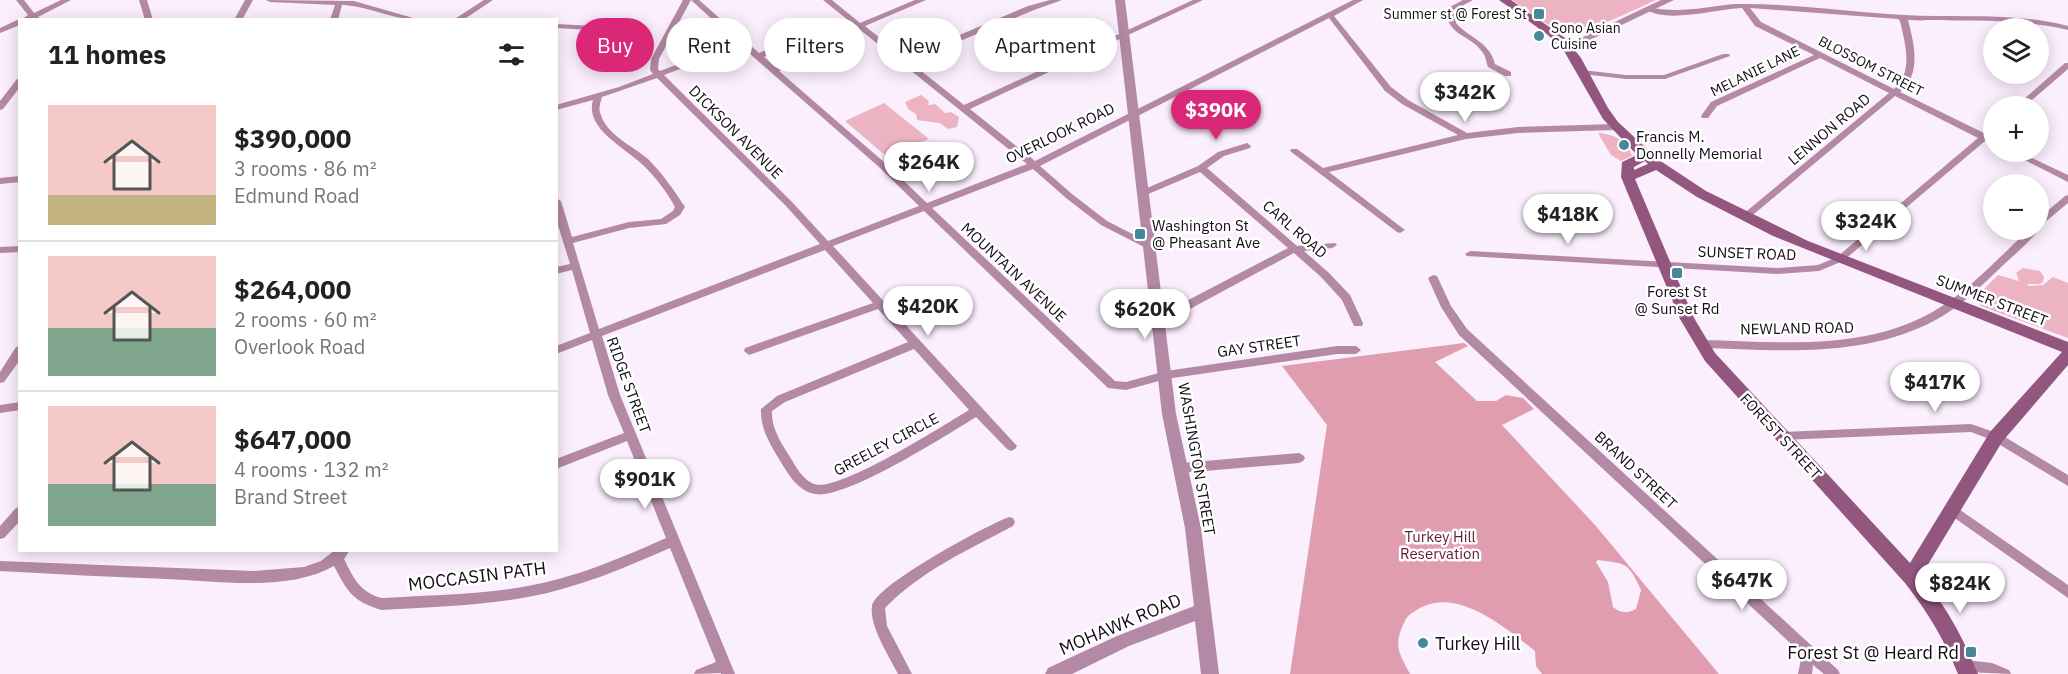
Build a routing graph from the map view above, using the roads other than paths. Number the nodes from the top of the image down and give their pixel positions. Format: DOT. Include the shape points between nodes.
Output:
graph roads {
  1 [pos="20,0"];
  2 [pos="67,0"];
  3 [pos="143,0"];
  4 [pos="249,0"];
  5 [pos="270,0"];
  6 [pos="489,0"];
  7 [pos="687,0"];
  8 [pos="694,0"];
  9 [pos="826,0"];
  10 [pos="922,0"];
  11 [pos="1056,0"];
  12 [pos="1120,0"];
  13 [pos="1199,0"];
  14 [pos="1359,0"];
  15 [pos="1469,0"];
  16 [pos="1504,0"];
  17 [pos="1669,0"];
  18 [pos="340,1"];
  19 [pos="1744,6"];
  20 [pos="1649,9"];
  21 [pos="1330,15"];
  22 [pos="1900,17"];
  23 [pos="32,18"];
  24 [pos="148,18"];
  25 [pos="239,18"];
  26 [pos="335,18"];
  27 [pos="409,18"];
  28 [pos="461,18"];
  29 [pos="715,18"];
  30 [pos="851,18"];
  31 [pos="18,23"];
  32 [pos="865,23"];
  33 [pos="558,26"];
  34 [pos="576,27"];
  35 [pos="865,28"];
  36 [pos="2068,28"];
  37 [pos="0,31"];
  38 [pos="1126,34"];
  39 [pos="962,38"];
  40 [pos="877,39"];
  41 [pos="1567,47"];
  42 [pos="752,50"];
  43 [pos="764,54"];
  44 [pos="759,56"];
  45 [pos="1726,56"];
  46 [pos="1820,56"];
  47 [pos="764,61"];
  48 [pos="2068,65"];
  49 [pos="667,72"];
  50 [pos="776,72"];
  51 [pos="917,72"];
  52 [pos="1582,72"];
  53 [pos="1508,74"];
  54 [pos="659,75"];
  55 [pos="18,84"];
  56 [pos="1894,93"];
  57 [pos="2032,96"];
  58 [pos="598,97"];
  59 [pos="18,100"];
  60 [pos="3,104"];
  61 [pos="558,107"];
  62 [pos="963,109"];
  63 [pos="1135,113"];
  64 [pos="1706,116"];
  65 [pos="1615,127"];
  66 [pos="1466,136"];
  67 [pos="1983,137"];
  68 [pos="1983,138"];
  69 [pos="1247,146"];
  70 [pos="1294,151"];
  71 [pos="1653,160"];
  72 [pos="2033,162"];
  73 [pos="1034,165"];
  74 [pos="1201,168"];
  75 [pos="1323,171"];
  76 [pos="18,179"];
  77 [pos="2068,179"];
  78 [pos="0,181"];
  79 [pos="1143,193"];
  80 [pos="2068,198"];
  81 [pos="558,207"];
  82 [pos="924,207"];
  83 [pos="2049,215"];
  84 [pos="1744,217"];
  85 [pos="1400,230"];
  86 [pos="2023,240"];
  87 [pos="570,241"];
  88 [pos="828,245"];
  89 [pos="1332,245"];
  90 [pos="1149,246"];
  91 [pos="18,249"];
  92 [pos="1296,249"];
  93 [pos="0,250"];
  94 [pos="1470,254"];
  95 [pos="1840,259"];
  96 [pos="1665,264"];
  97 [pos="576,266"];
  98 [pos="558,270"];
  99 [pos="1433,278"];
  100 [pos="1954,303"];
  101 [pos="881,304"];
  102 [pos="1158,321"];
  103 [pos="1358,323"];
  104 [pos="595,334"];
  105 [pos="915,344"];
  106 [pos="1702,344"];
  107 [pos="2068,348"];
  108 [pos="558,349"];
  109 [pos="1356,350"];
  110 [pos="749,351"];
  111 [pos="18,354"];
  112 [pos="2068,355"];
  113 [pos="1166,375"];
  114 [pos="0,380"];
  115 [pos="18,406"];
  116 [pos="0,409"];
  117 [pos="977,411"];
  118 [pos="630,435"];
  119 [pos="1782,436"];
  120 [pos="1996,437"];
  121 [pos="1011,446"];
  122 [pos="1299,458"];
  123 [pos="558,463"];
  124 [pos="1181,468"];
  125 [pos="2068,481"];
  126 [pos="1953,510"];
  127 [pos="18,514"];
  128 [pos="1009,522"];
  129 [pos="0,534"];
  130 [pos="673,541"];
  131 [pos="340,554"];
  132 [pos="0,566"];
  133 [pos="1911,577"];
  134 [pos="2068,592"];
  135 [pos="1201,611"];
  136 [pos="1809,652"];
  137 [pos="726,669"];
  138 [pos="1967,670"];
  139 [pos="701,674"];
  140 [pos="905,674"];
  141 [pos="1054,674"];
  142 [pos="1210,674"];
  143 [pos="1805,674"];
  144 [pos="1833,674"];
  145 [pos="2004,674"];
  1 -- 23 [label="street"];
  2 -- 23 [label="street"];
  3 -- 24 [label="street"];
  4 -- 25 [label="street"];
  5 -- 18 [label="street"];
  6 -- 28 [label="street"];
  7 -- 54 [label="street" via="655,59 654,70"];
  8 -- 29 [label="street, MOUNTAIN AVENUE"];
  9 -- 30 [label="street"];
  10 -- 32 [label="street"];
  11 -- 39 [label="street"];
  12 -- 38 [label="street, WASHINGTON STREET"];
  13 -- 38 [label="street"];
  14 -- 21 [label="street, OVERLOOK ROAD"];
  15 -- 53 [label="street" via="1450,9 1453,24 1486,51 1491,65"];
  16 -- 41 [label="main road, SUMMER STREET"];
  17 -- 20 [label="street"];
  18 -- 26 [label="street"];
  18 -- 27 [label="street"];
  19 -- 20 [label="street" via="1664,14"];
  19 -- 22 [label="street"];
  19 -- 46 [label="street, BLOSSOM STREET" via="1758,24"];
  20 -- 41 [label="street"];
  21 -- 63 [label="street, OVERLOOK ROAD"];
  21 -- 66 [label="street" via="1388,89"];
  22 -- 36 [label="street" via="2012,17"];
  22 -- 56 [label="street, LENNON ROAD" via="1904,20 1911,72"];
  31 -- 37 [label="street"];
  33 -- 34 [label="street"];
  35 -- 40 [label="street"];
  38 -- 62 [label="street"];
  38 -- 63 [label="street, WASHINGTON STREET"];
  41 -- 52 [label="main road, SUMMER STREET"];
  42 -- 44 [label="street, MOUNTAIN AVENUE"];
  43 -- 44 [label="street"];
  44 -- 47 [label="street, MOUNTAIN AVENUE"];
  45 -- 52 [label="street" via="1665,77"];
  46 -- 56 [label="street, BLOSSOM STREET"];
  46 -- 64 [label="street, MELANIE LANE" via="1714,104"];
  48 -- 57 [label="street"];
  49 -- 54 [label="street"];
  50 -- 82 [label="street, MOUNTAIN AVENUE"];
  51 -- 62 [label="street"];
  52 -- 65 [label="main road, SUMMER STREET" via="1598,105"];
  54 -- 58 [label="street"];
  54 -- 88 [label="street, DICKSON AVENUE"];
  55 -- 60 [label="street"];
  56 -- 67 [label="street, BLOSSOM STREET"];
  56 -- 84 [label="street, LENNON ROAD"];
  58 -- 61 [label="street"];
  58 -- 87 [label="street" via="594,107 598,119 649,166 680,207 663,222 629,225"];
  59 -- 60 [label="street"];
  62 -- 73 [label="street"];
  63 -- 73 [label="street, OVERLOOK ROAD"];
  63 -- 79 [label="street, WASHINGTON STREET"];
  65 -- 66 [label="street"];
  65 -- 71 [label="main road, SUMMER STREET"];
  66 -- 75 [label="street"];
  68 -- 95 [label="street, SUNSET ROAD"];
  69 -- 74 [label="street" via="1221,154"];
  70 -- 75 [label="street"];
  71 -- 84 [label="main road, SUMMER STREET"];
  71 -- 96 [label="main road, FOREST STREET" via="1628,177"];
  72 -- 77 [label="street"];
  73 -- 82 [label="street, OVERLOOK ROAD"];
  73 -- 90 [label="street" via="1104,222"];
  74 -- 79 [label="street"];
  74 -- 92 [label="street, CARL ROAD"];
  75 -- 85 [label="street"];
  76 -- 78 [label="street"];
  79 -- 90 [label="street, WASHINGTON STREET"];
  80 -- 83 [label="street"];
  81 -- 87 [label="street, RIDGE STREET"];
  82 -- 88 [label="street, OVERLOOK ROAD"];
  82 -- 113 [label="street, MOUNTAIN AVENUE" via="1112,385 1126,386"];
  84 -- 95 [label="main road, SUMMER STREET"];
  86 -- 100 [label="street, NEWLAND ROAD"];
  87 -- 97 [label="street, RIDGE STREET"];
  88 -- 101 [label="street, DICKSON AVENUE"];
  88 -- 104 [label="street, OVERLOOK ROAD"];
  89 -- 92 [label="street"];
  90 -- 102 [label="street, WASHINGTON STREET"];
  91 -- 93 [label="street"];
  92 -- 102 [label="street" via="1270,259"];
  92 -- 103 [label="street, CARL ROAD" via="1347,298"];
  94 -- 96 [label="street, SUNSET ROAD"];
  95 -- 96 [label="street, SUNSET ROAD" via="1819,268 1792,271"];
  95 -- 100 [label="main road, SUMMER STREET"];
  96 -- 106 [label="main road, FOREST STREET" via="1687,319"];
  97 -- 98 [label="street"];
  97 -- 104 [label="street, RIDGE STREET"];
  99 -- 136 [label="street, BRAND STREET" via="1446,308 1463,332"];
  100 -- 106 [label="street, NEWLAND ROAD" via="1917,326 1842,345"];
  100 -- 107 [label="main road, SUMMER STREET"];
  101 -- 105 [label="street, DICKSON AVENUE"];
  101 -- 110 [label="street"];
  102 -- 113 [label="street, WASHINGTON STREET"];
  104 -- 108 [label="street, OVERLOOK ROAD"];
  104 -- 118 [label="street, RIDGE STREET"];
  105 -- 117 [label="street, DICKSON AVENUE"];
  105 -- 117 [label="street, GREELEY CIRCLE" via="781,399 767,409 765,420 802,484 819,490 833,489"];
  106 -- 119 [label="main road, FOREST STREET" via="1722,372"];
  109 -- 113 [label="street, GAY STREET"];
  111 -- 114 [label="street"];
  112 -- 120 [label="main road"];
  113 -- 124 [label="street, WASHINGTON STREET" via="1169,414"];
  115 -- 116 [label="street"];
  117 -- 121 [label="street, DICKSON AVENUE"];
  118 -- 123 [label="street"];
  118 -- 130 [label="street, RIDGE STREET"];
  119 -- 120 [label="street" via="1961,427"];
  119 -- 133 [label="main road, FOREST STREET"];
  120 -- 125 [label="street"];
  120 -- 126 [label="main road"];
  122 -- 124 [label="street"];
  124 -- 135 [label="street, WASHINGTON STREET" via="1194,528"];
  126 -- 133 [label="main road"];
  126 -- 134 [label="street"];
  127 -- 129 [label="street"];
  128 -- 140 [label="street" via="918,573 878,606 881,627"];
  130 -- 131 [label="street, MOCCASIN PATH" via="601,572 546,588 382,604 356,594"];
  130 -- 137 [label="street, RIDGE STREET"];
  131 -- 132 [label="street" via="306,572 243,577"];
  133 -- 138 [label="main road, FOREST STREET" via="1951,633"];
  135 -- 141 [label="street, MOHAWK ROAD" via="1123,641"];
  135 -- 142 [label="street, WASHINGTON STREET"];
  136 -- 143 [label="street"];
  136 -- 144 [label="street, BRAND STREET"];
  137 -- 139 [label="street"];
  138 -- 145 [label="street" via="1992,669"];
}
